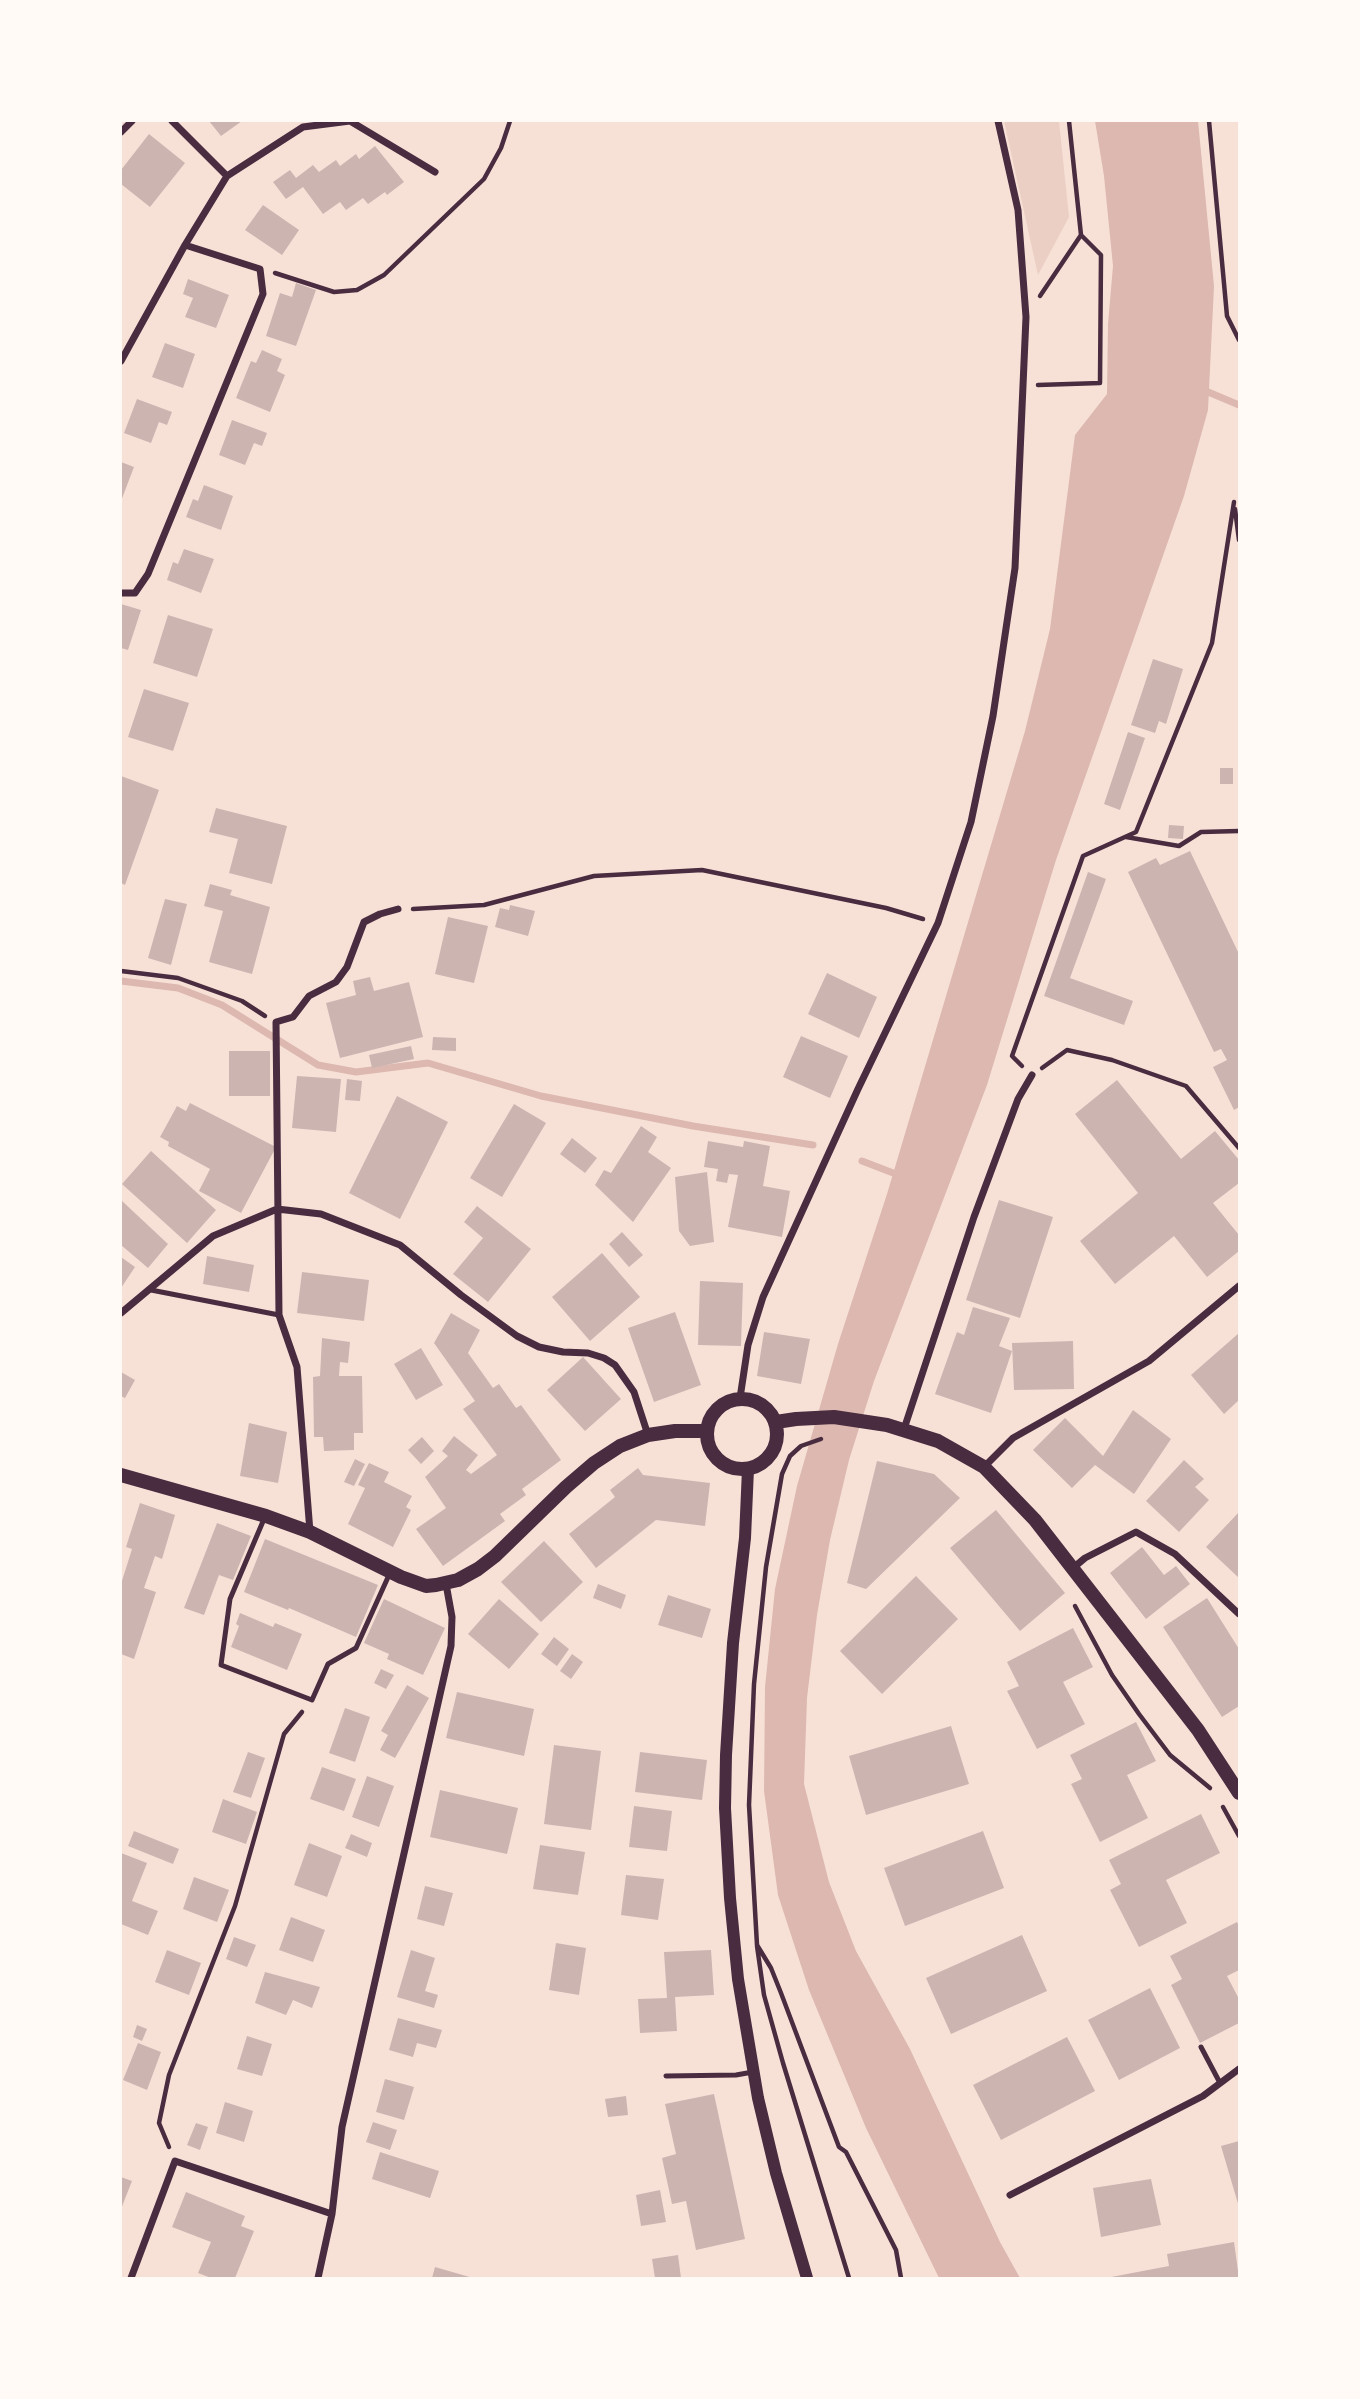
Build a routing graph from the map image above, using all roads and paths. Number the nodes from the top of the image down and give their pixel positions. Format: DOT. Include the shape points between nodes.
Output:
graph roads {
  1 [pos="132,121"];
  2 [pos="173,121"];
  3 [pos="510,121"];
  4 [pos="998,121"];
  5 [pos="1069,121"];
  6 [pos="1209,121"];
  7 [pos="121,132"];
  8 [pos="435,172"];
  9 [pos="227,176"];
  10 [pos="1081,235"];
  11 [pos="185,245"];
  12 [pos="260,269"];
  13 [pos="1026,317"];
  14 [pos="1239,340"];
  15 [pos="121,361"];
  16 [pos="1023,386"];
  17 [pos="1237,501"];
  18 [pos="1239,540"];
  19 [pos="121,593"];
  20 [pos="1239,831"];
  21 [pos="1125,836"];
  22 [pos="398,909"];
  23 [pos="938,923"];
  24 [pos="121,971"];
  25 [pos="276,1026"];
  26 [pos="1031,1075"];
  27 [pos="1239,1148"];
  28 [pos="277,1209"];
  29 [pos="1239,1286"];
  30 [pos="151,1290"];
  31 [pos="121,1313"];
  32 [pos="279,1315"];
  33 [pos="740,1398"];
  34 [pos="776,1422"];
  35 [pos="904,1429"];
  36 [pos="707,1431"];
  37 [pos="648,1435"];
  38 [pos="827,1439"];
  39 [pos="984,1467"];
  40 [pos="748,1469"];
  41 [pos="121,1475"];
  42 [pos="766,1504"];
  43 [pos="776,1505"];
  44 [pos="266,1516"];
  45 [pos="310,1532"];
  46 [pos="1073,1568"];
  47 [pos="390,1572"];
  48 [pos="446,1584"];
  49 [pos="1074,1604"];
  50 [pos="1239,1614"];
  51 [pos="312,1700"];
  52 [pos="1238,1788"];
  53 [pos="1212,1790"];
  54 [pos="1219,1799"];
  55 [pos="1239,1836"];
  56 [pos="757,1945"];
  57 [pos="1201,2047"];
  58 [pos="1239,2069"];
  59 [pos="753,2072"];
  60 [pos="666,2076"];
  61 [pos="1220,2083"];
  62 [pos="175,2161"];
  63 [pos="1010,2196"];
  64 [pos="332,2214"];
  65 [pos="131,2278"];
  66 [pos="318,2278"];
  67 [pos="807,2278"];
  68 [pos="849,2278"];
  69 [pos="901,2278"];
  1 -- 7 [label="street"];
  2 -- 9 [label="street"];
  3 -- 12 [label="path" via="484,179 384,275 357,289 334,292"];
  4 -- 13 [label="street" via="1018,210"];
  5 -- 10 [label="path"];
  6 -- 14 [label="path" via="1227,316"];
  8 -- 9 [label="street" via="351,121 303,128"];
  9 -- 11 [label="street"];
  10 -- 13 [label="path"];
  10 -- 16 [label="path" via="1101,256 1100,383"];
  11 -- 12 [label="street"];
  11 -- 15 [label="street"];
  12 -- 19 [label="street" via="263,294 148,574 135,593"];
  13 -- 16 [label="street"];
  16 -- 23 [label="street" via="1015,568 993,716 971,822"];
  17 -- 18 [label="path"];
  17 -- 21 [label="path" via="1212,643 1136,832"];
  20 -- 21 [label="path" via="1201,832 1179,846"];
  21 -- 26 [label="path" via="1083,856 1012,1056"];
  22 -- 23 [label="path" via="484,905 594,876 702,870"];
  22 -- 25 [label="street" via="364,922 347,967 336,982 309,996 293,1017"];
  23 -- 33 [label="street" via="764,1297 748,1345"];
  24 -- 25 [label="path" via="178,978 242,1001"];
  25 -- 28 [label="street"];
  26 -- 27 [label="path" via="1068,1050 1112,1059 1186,1086"];
  26 -- 35 [label="street" via="974,1217"];
  28 -- 30 [label="street" via="213,1236"];
  28 -- 32 [label="street"];
  28 -- 37 [label="street" via="321,1214 400,1245 517,1336 539,1347 604,1358 615,1365 634,1392"];
  29 -- 39 [label="street" via="1149,1361 1013,1438"];
  30 -- 31 [label="street"];
  30 -- 32 [label="lane"];
  32 -- 45 [label="street" via="297,1367"];
  33 -- 34 [label="main road" via="758,1402"];
  33 -- 36 [label="main road" via="721,1405"];
  34 -- 35 [label="main road" via="849,1419"];
  34 -- 40 [label="main road" via="775,1448 764,1462"];
  35 -- 39 [label="main road"];
  36 -- 37 [label="main road"];
  36 -- 40 [label="main road" via="710,1449 722,1463"];
  37 -- 48 [label="main road" via="607,1454 495,1556"];
  38 -- 43 [label="path" via="802,1446 790,1456"];
  39 -- 46 [label="main road" via="1028,1511"];
  40 -- 59 [label="street" via="725,1808 733,1939"];
  41 -- 44 [label="main road"];
  42 -- 43 [label="path"];
  43 -- 56 [label="path" via="754,1684 749,1805"];
  44 -- 45 [label="main road"];
  44 -- 51 [label="lane" via="230,1599 221,1665"];
  45 -- 47 [label="main road"];
  46 -- 50 [label="street" via="1136,1532 1175,1554"];
  46 -- 52 [label="main road"];
  47 -- 48 [label="main road" via="426,1586"];
  47 -- 51 [label="lane" via="356,1648 328,1664"];
  48 -- 64 [label="street" via="453,1617 451,1646 342,2127"];
  49 -- 53 [label="path" via="1139,1714 1170,1755"];
  51 -- 62 [label="path" via="284,1734 235,1906 169,2076 159,2123"];
  54 -- 55 [label="path"];
  56 -- 68 [label="path" via="764,1995"];
  56 -- 69 [label="path" via="771,1968 839,2147 846,2152 896,2250"];
  57 -- 61 [label="lane"];
  58 -- 61 [label="street"];
  59 -- 60 [label="lane"];
  59 -- 67 [label="street"];
  61 -- 63 [label="street" via="1175,2112"];
  62 -- 64 [label="street"];
  62 -- 65 [label="street"];
  64 -- 66 [label="street"];
}
